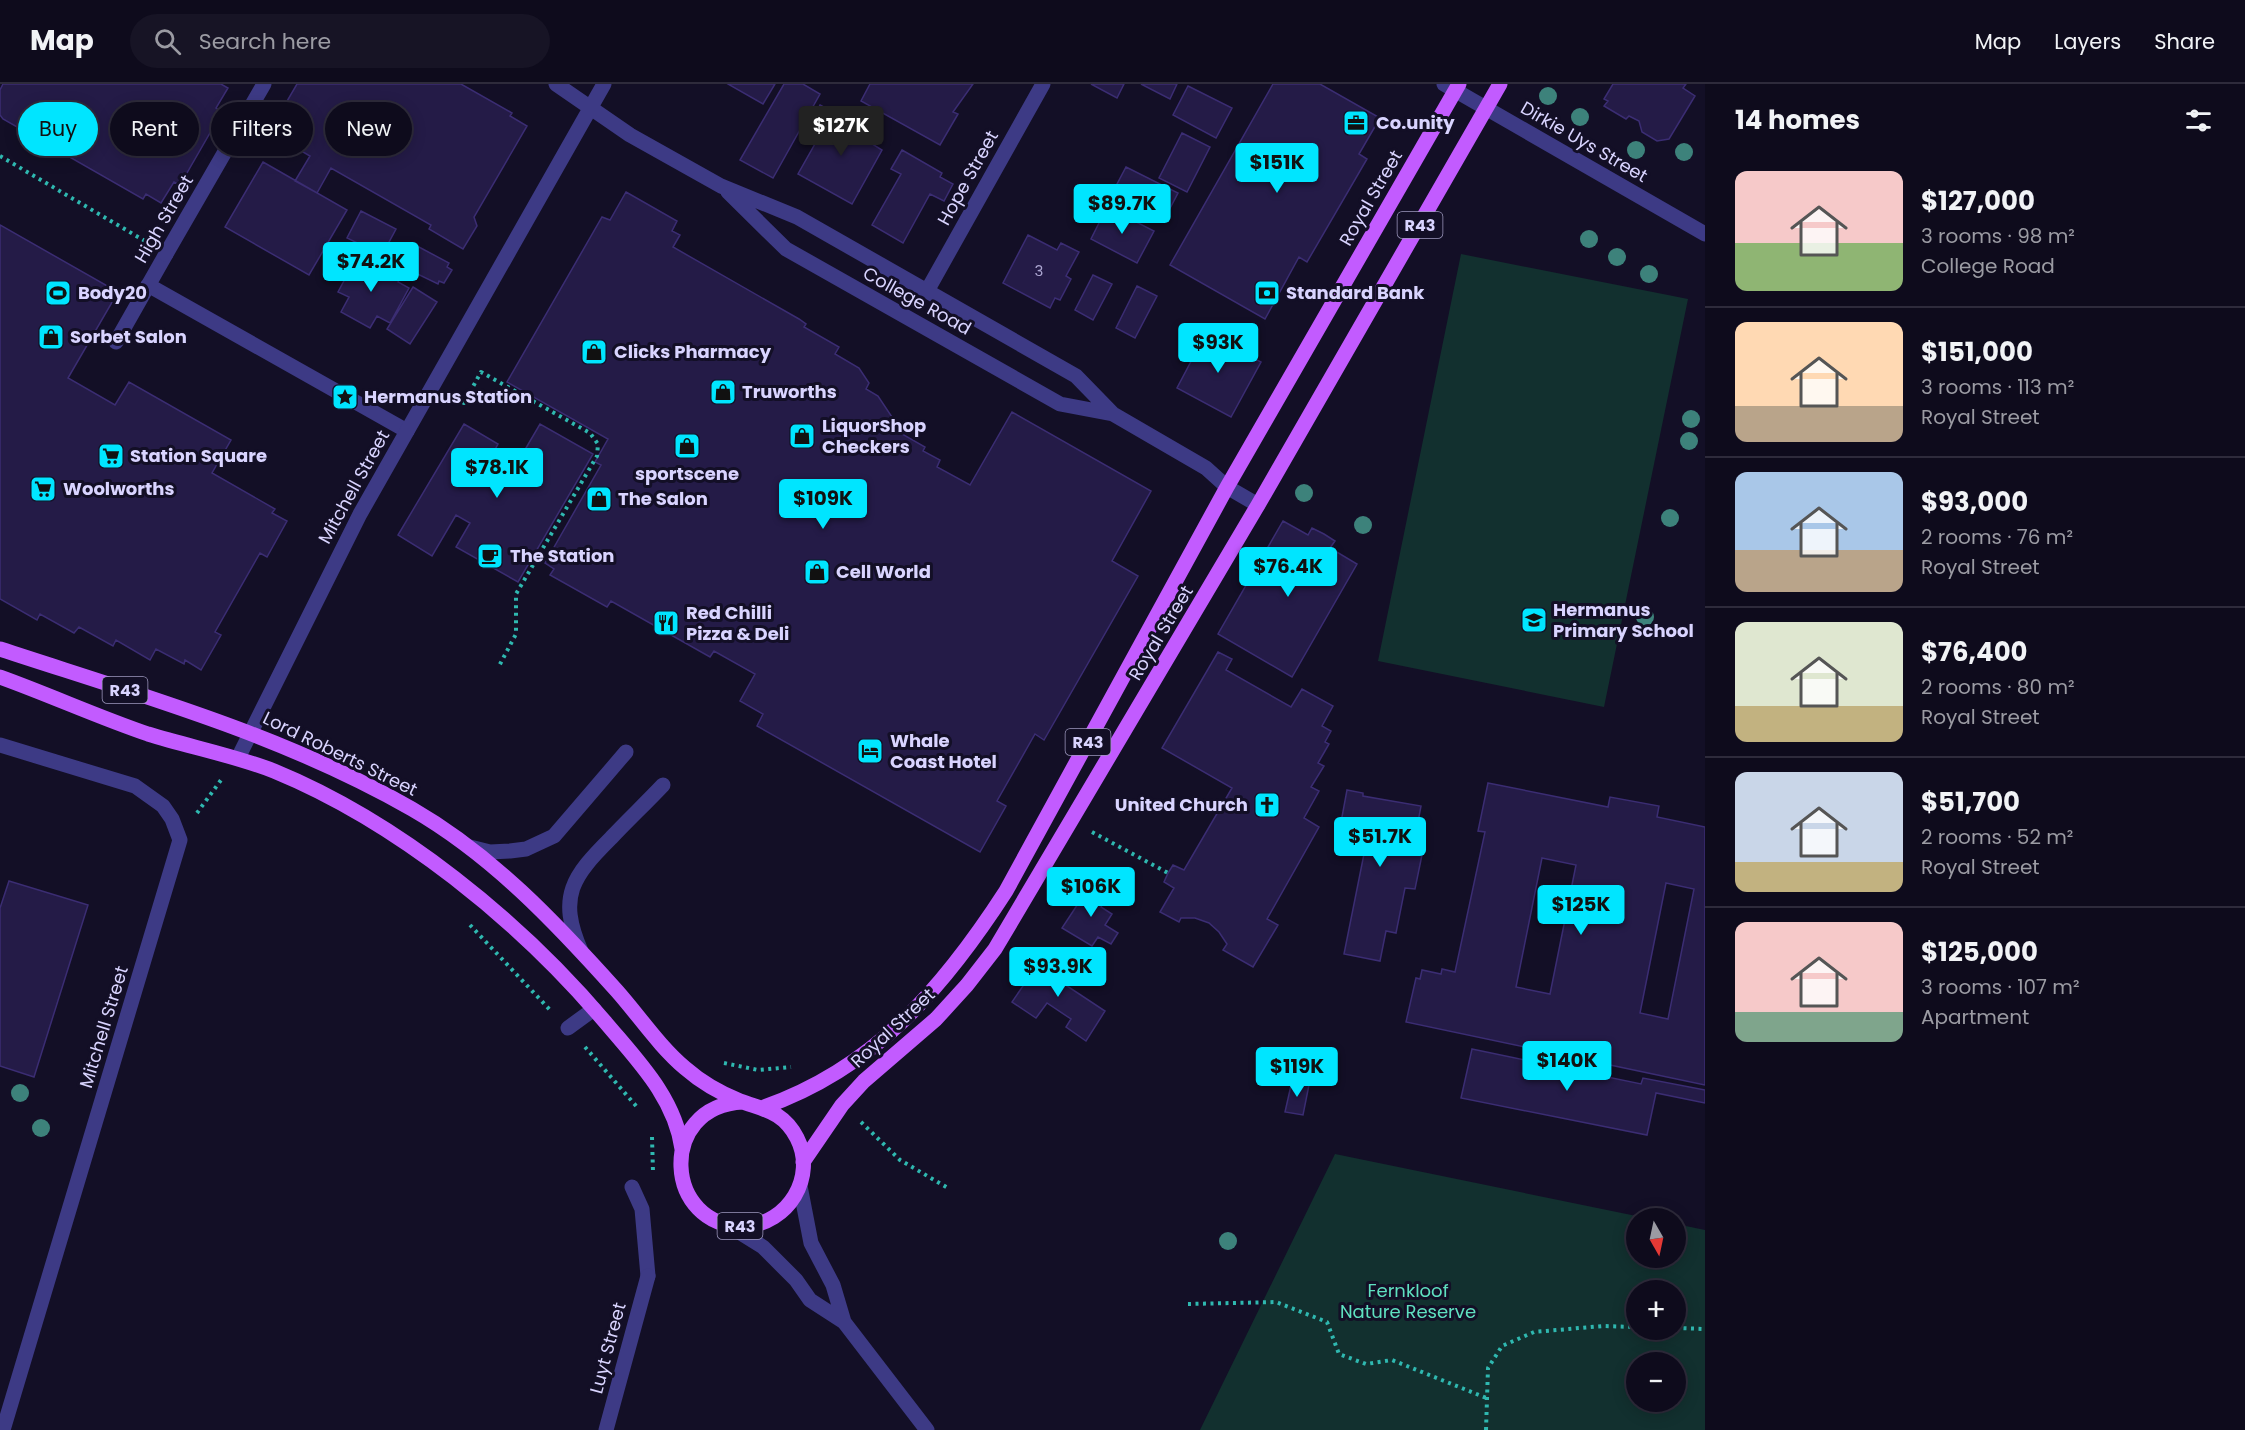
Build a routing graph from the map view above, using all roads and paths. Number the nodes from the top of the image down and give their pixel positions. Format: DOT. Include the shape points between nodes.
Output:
graph roads {
  1 [pos="264,84"];
  2 [pos="556,84"];
  3 [pos="604,84"];
  4 [pos="1043,84"];
  5 [pos="1500,84"];
  6 [pos="1453,86"];
  7 [pos="591,108"];
  8 [pos="1487,109"];
  9 [pos="0,156"];
  10 [pos="722,186"];
  11 [pos="1705,234"];
  12 [pos="166,254"];
  13 [pos="148,285"];
  14 [pos="927,291"];
  15 [pos="116,342"];
  16 [pos="464,403"];
  17 [pos="1113,414"];
  18 [pos="407,431"];
  19 [pos="1227,488"];
  20 [pos="1258,505"];
  21 [pos="0,649"];
  22 [pos="498,668"];
  23 [pos="0,677"];
  24 [pos="250,732"];
  25 [pos="0,745"];
  26 [pos="626,752"];
  27 [pos="238,758"];
  28 [pos="663,785"];
  29 [pos="1072,821"];
  30 [pos="179,835"];
  31 [pos="470,848"];
  32 [pos="1168,873"];
  33 [pos="471,891"];
  34 [pos="581,951"];
  35 [pos="594,1009"];
  36 [pos="568,1028"];
  37 [pos="719,1061"];
  38 [pos="795,1066"];
  39 [pos="743,1102"];
  40 [pos="764,1107"];
  41 [pos="641,1111"];
  42 [pos="856,1117"];
  43 [pos="652,1134"];
  44 [pos="681,1149"];
  45 [pos="803,1162"];
  46 [pos="655,1181"];
  47 [pos="800,1186"];
  48 [pos="632,1187"];
  49 [pos="948,1188"];
  50 [pos="726,1224"];
  51 [pos="1188,1304"];
  52 [pos="844,1322"];
  53 [pos="1626,1327"];
  54 [pos="1686,1328"];
  55 [pos="1705,1329"];
  56 [pos="1489,1399"];
  57 [pos="3,1430"];
  58 [pos="606,1430"];
  59 [pos="927,1430"];
  60 [pos="1486,1430"];
  1 -- 12 [label="street, High Street"];
  2 -- 7 [label="street, College Road"];
  3 -- 7 [label="street, Mitchell Street"];
  4 -- 14 [label="street, Hope Street"];
  5 -- 8 [label="main road, Royal Street / R43"];
  6 -- 8 [label="street, Dirkie Uys Street"];
  6 -- 19 [label="main road, Royal Street / R43"];
  7 -- 10 [label="street, College Road" via="630,135"];
  7 -- 18 [label="street, Mitchell Street"];
  8 -- 11 [label="street, Dirkie Uys Street"];
  8 -- 20 [label="main road, Royal Street / R43"];
  9 -- 12 [label="path"];
  10 -- 14 [label="street, College Road" via="797,217"];
  10 -- 17 [label="street, College Road" via="786,249 1060,404"];
  12 -- 13 [label="street, High Street"];
  13 -- 15 [label="street, High Street"];
  13 -- 18 [label="street"];
  14 -- 17 [label="street, College Road" via="1076,376"];
  16 -- 22 [label="path" via="481,372 590,433 598,444 597,456 516,594 516,633"];
  17 -- 19 [label="street, College Road" via="1206,468"];
  18 -- 24 [label="street, Mitchell Street" via="360,514"];
  19 -- 20 [label="street, College Road"];
  19 -- 40 [label="main road, Royal Street / R43" via="1006,891 968,948 916,1010 882,1041 825,1081"];
  20 -- 29 [label="main road, Royal Street / R43"];
  21 -- 24 [label="main road, Lord Roberts Street / R43"];
  23 -- 27 [label="main road, Lord Roberts Street / R43" via="148,734"];
  24 -- 27 [label="street, Mitchell Street"];
  24 -- 31 [label="main road, Lord Roberts Street / R43" via="370,786"];
  25 -- 30 [label="street" via="135,786 163,806"];
  26 -- 31 [label="street" via="554,836 526,849 490,852"];
  27 -- 30 [label="path"];
  27 -- 33 [label="main road, Lord Roberts Street / R43" via="337,802"];
  28 -- 34 [label="street" via="582,867 571,892 569,912 572,932"];
  29 -- 32 [label="path"];
  29 -- 45 [label="main road, Royal Street / R43" via="995,949 967,985 842,1105"];
  30 -- 57 [label="street, Mitchell Street" via="170,878"];
  31 -- 34 [label="main road, Lord Roberts Street / R43"];
  33 -- 35 [label="main road, Lord Roberts Street / R43" via="555,967"];
  33 -- 36 [label="path" via="470,926"];
  34 -- 39 [label="main road, Lord Roberts Street / R43" via="672,1057 714,1089"];
  35 -- 36 [label="street"];
  35 -- 44 [label="main road, Lord Roberts Street / R43" via="664,1095 676,1121"];
  36 -- 41 [label="path"];
  37 -- 38 [label="path" via="758,1070"];
  39 -- 40 [label="main road, Lord Roberts Street / R43"];
  39 -- 44 [label="main road, Lord Roberts Street / R43" via="723,1105 705,1114 692,1127"];
  40 -- 45 [label="main road, Lord Roberts Street / R43" via="789,1126 797,1138"];
  42 -- 49 [label="path" via="900,1160"];
  43 -- 46 [label="path"];
  44 -- 50 [label="main road, Lord Roberts Street / R43" via="682,1178 688,1194 698,1208"];
  45 -- 47 [label="main road, Lord Roberts Street / R43"];
  47 -- 50 [label="main road, Lord Roberts Street / R43" via="773,1218 756,1225"];
  47 -- 52 [label="street, Lord Roberts Street" via="811,1243 833,1285"];
  48 -- 58 [label="street, Luyt Street" via="642,1209 648,1276"];
  50 -- 52 [label="street, Lord Roberts Street" via="763,1247 810,1300"];
  51 -- 56 [label="path" via="1276,1302 1327,1322 1339,1354 1366,1364 1392,1360"];
  52 -- 59 [label="street, Lord Roberts Street"];
  53 -- 56 [label="path" via="1534,1332 1502,1346 1488,1368"];
  54 -- 55 [label="path"];
  56 -- 60 [label="path"];
}
